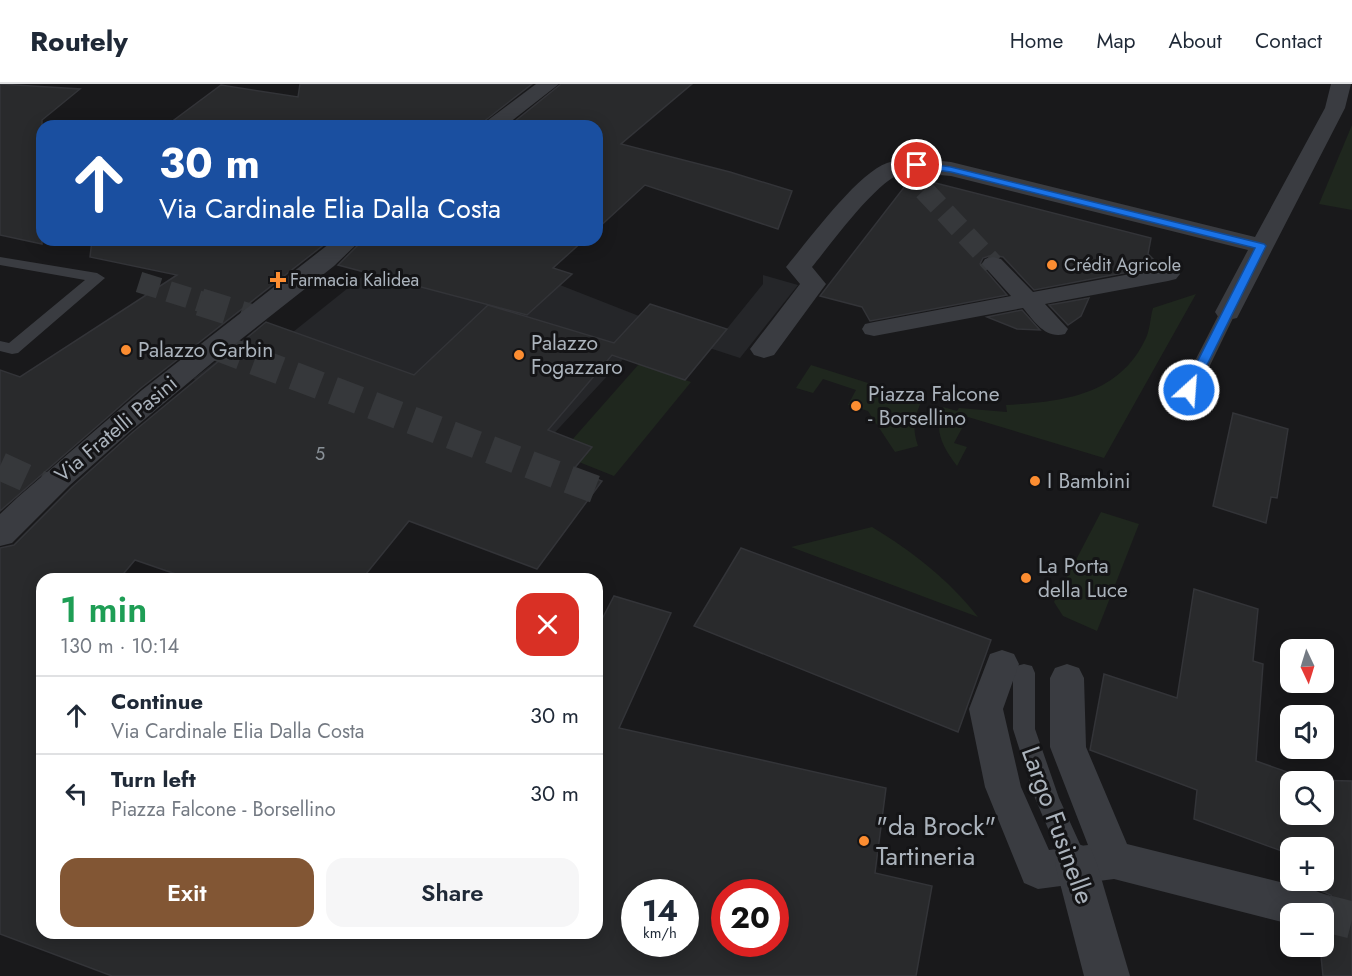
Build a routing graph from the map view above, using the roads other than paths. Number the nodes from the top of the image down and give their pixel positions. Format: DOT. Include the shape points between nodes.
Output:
graph roads {
  1 [pos="549,84"];
  2 [pos="1341,84"];
  3 [pos="499,120"];
  4 [pos="342,246"];
  5 [pos="1261,246"];
  6 [pos="0,261"];
  7 [pos="993,264"];
  8 [pos="1168,274"];
  9 [pos="1028,300"];
  10 [pos="1228,312"];
  11 [pos="874,329"];
  12 [pos="1056,329"];
  13 [pos="0,346"];
  14 [pos="764,348"];
  15 [pos="1189,390"];
  16 [pos="0,534"];
  17 [pos="1013,668"];
  18 [pos="1067,678"];
  19 [pos="1095,862"];
  20 [pos="1280,903"];
  21 [pos="1107,976"];
  1 -- 3 [label="street"];
  2 -- 5 [label="street" via="1335,108"];
  4 -- 16 [label="street, Via Fratelli Pasini" via="93,446"];
  5 -- 10 [label="street"];
  5 -- 14 [label="street" via="951,169 917,165 891,169 799,267 813,284"];
  6 -- 13 [label="lane" via="97,278 12,349"];
  7 -- 9 [label="street"];
  8 -- 9 [label="street"];
  9 -- 11 [label="street"];
  9 -- 12 [label="street"];
  10 -- 15 [label="lane"];
  17 -- 19 [label="street" via="986,709 1003,787 1038,870"];
  18 -- 19 [label="street" via="1068,747"];
  19 -- 20 [label="street"];
  19 -- 21 [label="street, Largo Fusinelle"];
}
